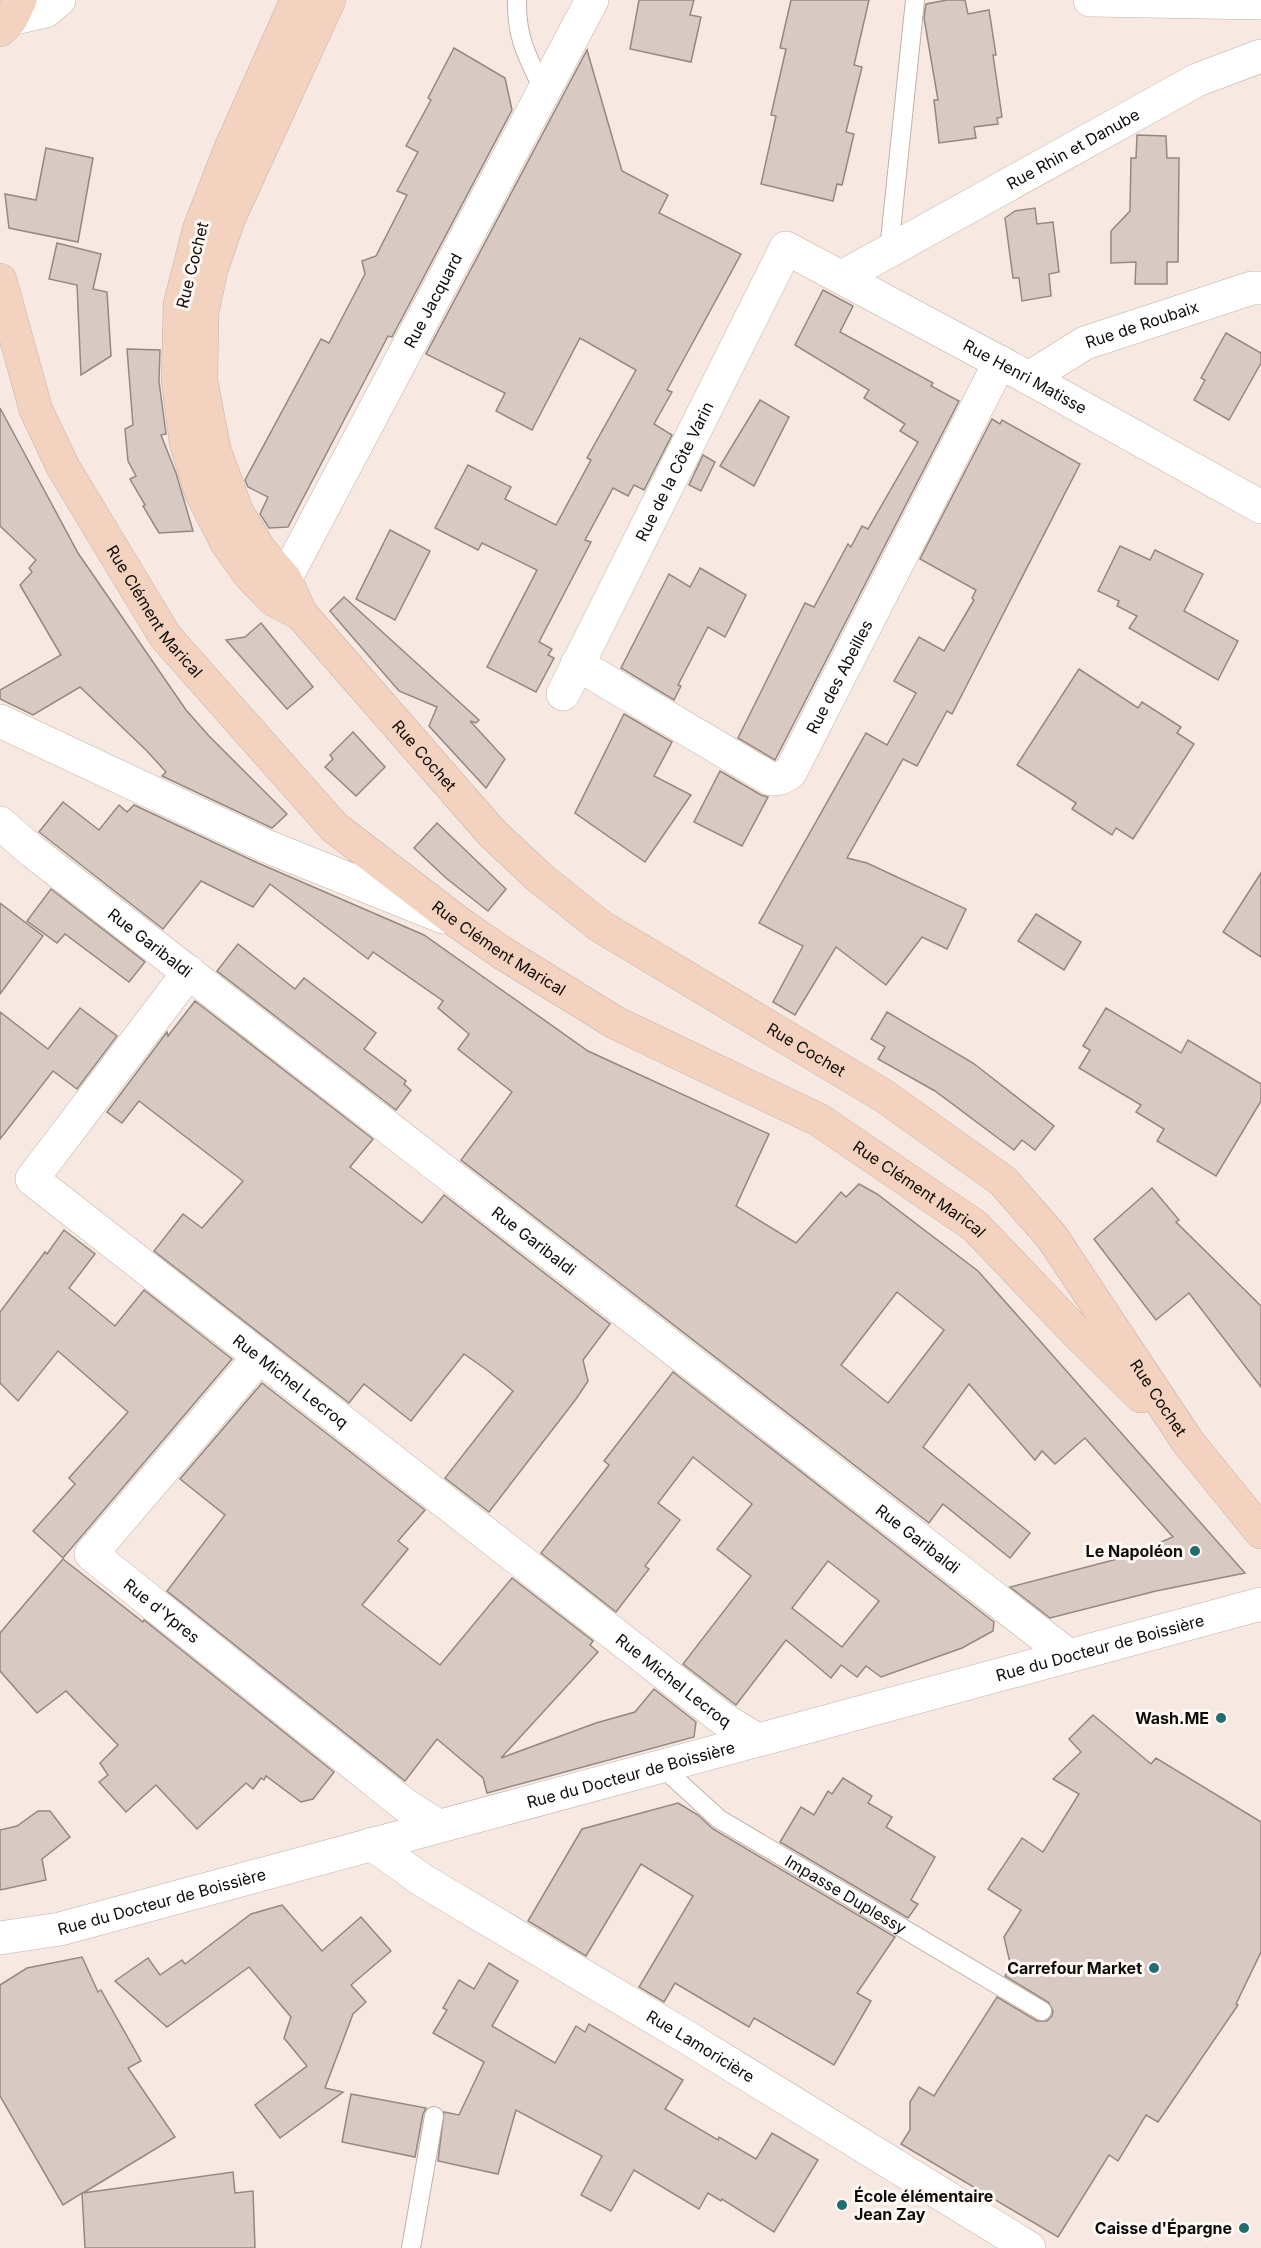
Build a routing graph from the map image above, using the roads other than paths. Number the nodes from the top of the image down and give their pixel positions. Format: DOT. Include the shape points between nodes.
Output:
graph roads {
  1 [pos="58,0"];
  2 [pos="297,0"];
  3 [pos="329,0"];
  4 [pos="517,0"];
  5 [pos="592,0"];
  6 [pos="915,0"];
  7 [pos="1090,0"];
  8 [pos="1261,3"];
  9 [pos="10,16"];
  10 [pos="1261,56"];
  11 [pos="544,91"];
  12 [pos="786,248"];
  13 [pos="889,250"];
  14 [pos="842,277"];
  15 [pos="0,280"];
  16 [pos="1261,288"];
  17 [pos="1000,362"];
  18 [pos="1029,378"];
  19 [pos="1261,507"];
  20 [pos="287,598"];
  21 [pos="578,664"];
  22 [pos="563,694"];
  23 [pos="0,721"];
  24 [pos="0,823"];
  25 [pos="459,923"];
  26 [pos="189,972"];
  27 [pos="260,1356"];
  28 [pos="1188,1442"];
  29 [pos="1261,1532"];
  30 [pos="1261,1604"];
  31 [pos="1069,1656"];
  32 [pos="756,1740"];
  33 [pos="661,1766"];
  34 [pos="438,1826"];
  35 [pos="372,1844"];
  36 [pos="0,1938"];
  37 [pos="1042,2011"];
  38 [pos="434,2116"];
  39 [pos="411,2248"];
  40 [pos="1029,2248"];
  1 -- 9 [label="street" via="46,11"];
  2 -- 20 [label="street, Rue Cochet" via="199,230 180,305 178,379 186,442 198,482 227,543 249,574"];
  3 -- 20 [label="street, Rue Cochet" via="229,218 211,270 202,313 201,381 214,449 237,512"];
  4 -- 11 [label="lane" via="522,47"];
  5 -- 11 [label="street, Rue Jacquard"];
  6 -- 13 [label="lane"];
  7 -- 8 [label="street"];
  10 -- 13 [label="street, Rue Rhin et Danube" via="1197,80"];
  11 -- 20 [label="street, Rue Jacquard"];
  12 -- 14 [label="street, Rue Henri Matisse"];
  12 -- 21 [label="street, Rue de la Côte Varin"];
  13 -- 14 [label="street, Rue Rhin et Danube"];
  14 -- 17 [label="street, Rue Henri Matisse"];
  15 -- 25 [label="street, Rue Clément Marical" via="36,410 63,467 165,636 334,827"];
  16 -- 18 [label="street, Rue de Roubaix" via="1085,343"];
  17 -- 18 [label="street, Rue Henri Matisse"];
  17 -- 21 [label="street, Rue des Abeilles" via="790,773 771,779"];
  18 -- 19 [label="street, Rue Henri Matisse"];
  20 -- 28 [label="street, Rue Cochet" via="492,833 540,878 600,926 884,1096 1003,1181 1052,1237"];
  21 -- 22 [label="street, Rue de la Côte Varin"];
  23 -- 25 [label="street" via="266,846"];
  24 -- 26 [label="street, Rue Garibaldi"];
  25 -- 28 [label="street, Rue Clément Marical" via="616,1023 819,1120 975,1226"];
  26 -- 27 [label="street, Rue Michel Lecroq" via="32,1179"];
  26 -- 31 [label="street, Rue Garibaldi"];
  27 -- 32 [label="street, Rue Michel Lecroq" via="723,1719"];
  27 -- 34 [label="street, Rue d'Ypres" via="91,1554 405,1805"];
  28 -- 29 [label="street, Rue Cochet"];
  30 -- 31 [label="street, Rue du Docteur de Boissière"];
  31 -- 32 [label="street, Rue du Docteur de Boissière"];
  32 -- 33 [label="street, Rue du Docteur de Boissière"];
  33 -- 34 [label="street, Rue du Docteur de Boissière"];
  33 -- 37 [label="lane, Impasse Duplessy" via="719,1819"];
  34 -- 35 [label="street, Rue du Docteur de Boissière"];
  35 -- 36 [label="street, Rue du Docteur de Boissière" via="60,1929"];
  35 -- 40 [label="street, Rue Lamoricière" via="422,1880"];
  38 -- 39 [label="lane"];
}
